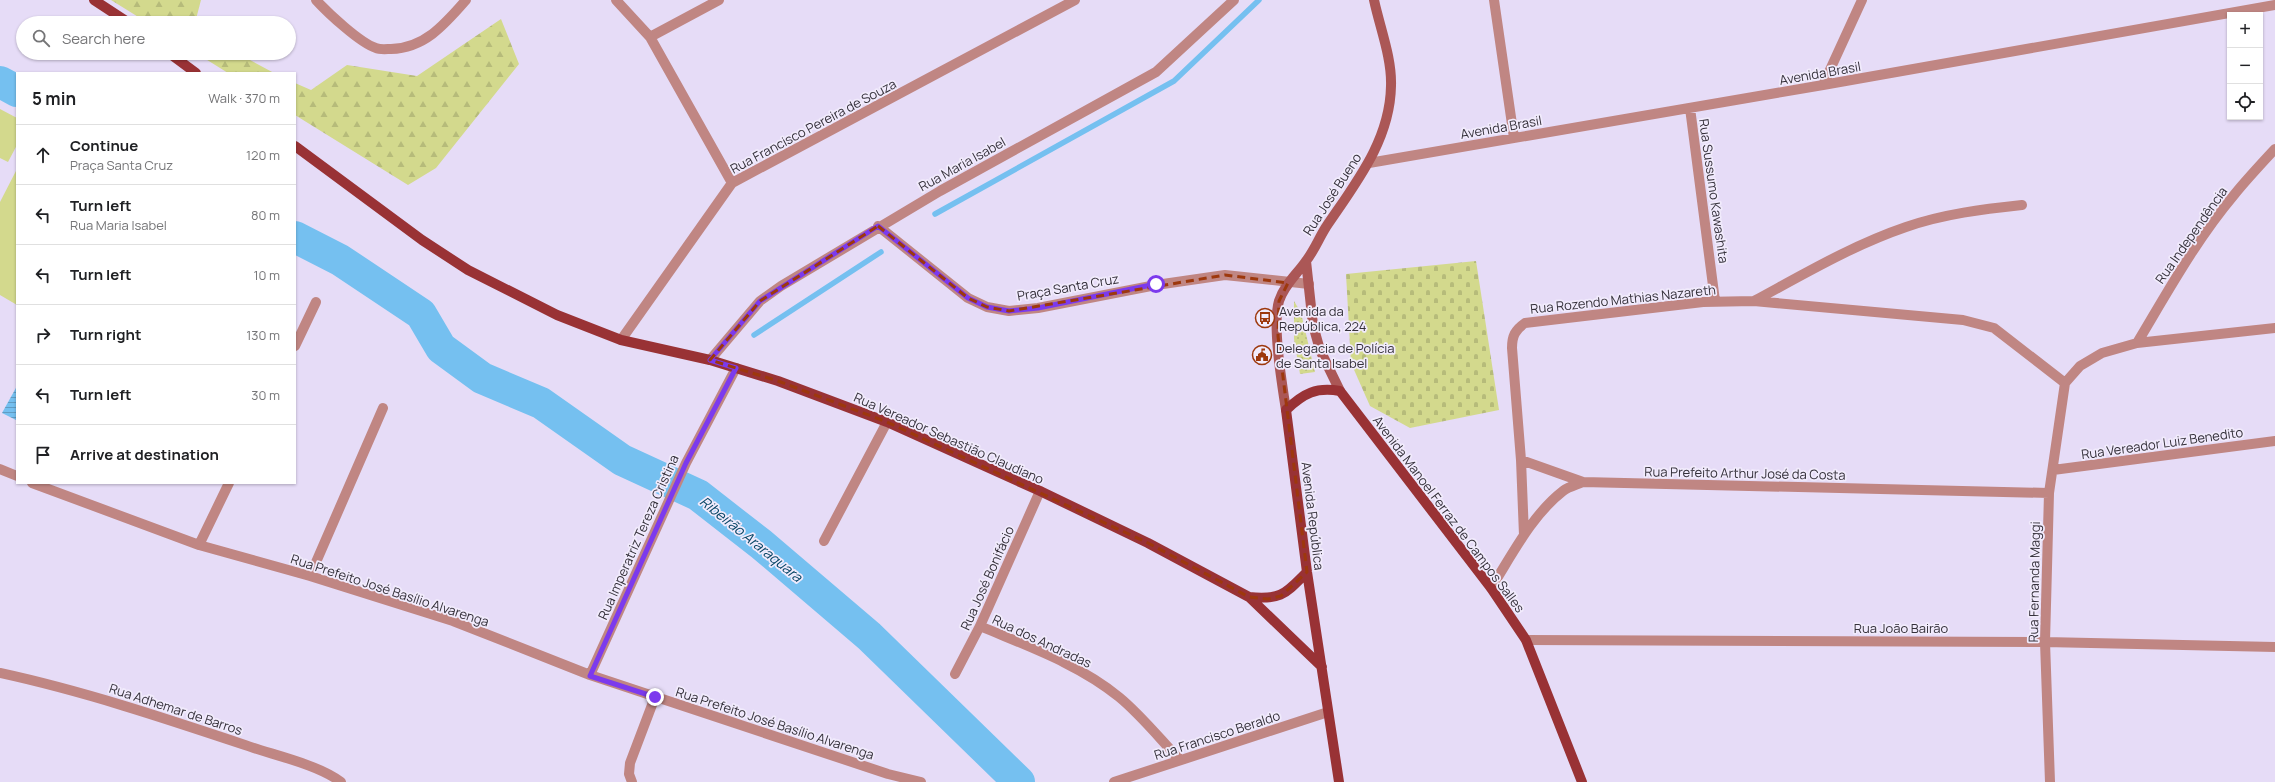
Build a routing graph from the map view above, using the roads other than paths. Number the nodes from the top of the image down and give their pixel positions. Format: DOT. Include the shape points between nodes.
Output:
graph roads {
  1 [pos="94,0"];
  2 [pos="316,0"];
  3 [pos="466,0"];
  4 [pos="616,0"];
  5 [pos="719,0"];
  6 [pos="1075,0"];
  7 [pos="1234,0"];
  8 [pos="1374,0"];
  9 [pos="1494,0"];
  10 [pos="1862,0"];
  11 [pos="2275,5"];
  12 [pos="118,16"];
  13 [pos="650,36"];
  14 [pos="178,60"];
  15 [pos="195,72"];
  16 [pos="1823,86"];
  17 [pos="1690,108"];
  18 [pos="1514,138"];
  19 [pos="296,147"];
  20 [pos="2275,149"];
  21 [pos="1369,163"];
  22 [pos="732,183"];
  23 [pos="2022,205"];
  24 [pos="878,226"];
  25 [pos="1306,261"];
  26 [pos="1288,283"];
  27 [pos="1309,284"];
  28 [pos="1715,301"];
  29 [pos="1754,301"];
  30 [pos="316,302"];
  31 [pos="2275,328"];
  32 [pos="621,340"];
  33 [pos="2137,343"];
  34 [pos="296,344"];
  35 [pos="710,360"];
  36 [pos="736,368"];
  37 [pos="2065,383"];
  38 [pos="1340,391"];
  39 [pos="383,408"];
  40 [pos="1286,410"];
  41 [pos="887,422"];
  42 [pos="2275,441"];
  43 [pos="1521,460"];
  44 [pos="0,469"];
  45 [pos="2053,470"];
  46 [pos="16,476"];
  47 [pos="1583,482"];
  48 [pos="35,484"];
  49 [pos="229,484"];
  50 [pos="1040,492"];
  51 [pos="2049,493"];
  52 [pos="1524,535"];
  53 [pos="824,541"];
  54 [pos="199,545"];
  55 [pos="1307,572"];
  56 [pos="310,576"];
  57 [pos="1491,588"];
  58 [pos="1249,597"];
  59 [pos="980,626"];
  60 [pos="1526,640"];
  61 [pos="2045,642"];
  62 [pos="2275,647"];
  63 [pos="1322,667"];
  64 [pos="0,673"];
  65 [pos="955,674"];
  66 [pos="590,676"];
  67 [pos="655,697"];
  68 [pos="1328,712"];
  69 [pos="1180,760"];
  70 [pos="887,778"];
  71 [pos="341,782"];
  72 [pos="632,782"];
  73 [pos="922,782"];
  74 [pos="1114,782"];
  75 [pos="1339,782"];
  76 [pos="1582,782"];
  77 [pos="2050,782"];
  1 -- 12 [label="main road"];
  2 -- 3 [label="street" via="356,36 376,48 394,48 411,46 430,37"];
  4 -- 13 [label="street"];
  5 -- 13 [label="street"];
  6 -- 22 [label="street, Rua Francisco Pereira de Souza"];
  7 -- 24 [label="street, Rua Maria Isabel" via="1156,72"];
  8 -- 21 [label="street, Rua José Bueno" via="1387,54 1391,86 1387,115"];
  9 -- 18 [label="street"];
  10 -- 16 [label="street"];
  11 -- 16 [label="street, Avenida Brasil"];
  13 -- 22 [label="street"];
  14 -- 15 [label="main road"];
  16 -- 17 [label="street, Avenida Brasil"];
  17 -- 18 [label="street, Avenida Brasil"];
  17 -- 28 [label="street, Rua Sussumo Kawashita"];
  18 -- 21 [label="street, Avenida Brasil"];
  19 -- 32 [label="main road, Rua Vereador Sebastião Claudiano" via="422,240 468,270 557,315"];
  20 -- 33 [label="street, Rua Independência" via="2234,195 2207,231"];
  21 -- 25 [label="street, Rua José Bueno"];
  22 -- 32 [label="street, Rua Francisco Pereira de Souza"];
  23 -- 29 [label="street" via="1984,209 1907,227 1849,250"];
  24 -- 26 [label="street, Praça Santa Cruz" via="968,298 987,307 1009,311 1038,308 1156,284 1225,275"];
  24 -- 35 [label="street, Rua Maria Isabel" via="760,301"];
  25 -- 26 [label="street, Avenida República"];
  25 -- 27 [label="street, Avenida Manoel Ferraz de Campos Salles"];
  26 -- 27 [label="street, Praça Santa Cruz"];
  26 -- 40 [label="street, Avenida República" via="1279,301 1278,310 1280,376"];
  27 -- 38 [label="street, Avenida Manoel Ferraz de Campos Salles" via="1310,309 1320,350"];
  28 -- 29 [label="street, Rua Rozendo Mathias Nazareth"];
  28 -- 43 [label="street, Rua Rozendo Mathias Nazareth" via="1538,320 1525,323 1517,329 1512,338 1512,348"];
  29 -- 37 [label="street, Rua Rozendo Mathias Nazareth" via="1979,323 1994,328"];
  30 -- 34 [label="street"];
  31 -- 33 [label="street"];
  32 -- 35 [label="main road, Rua Vereador Sebastião Claudiano"];
  33 -- 37 [label="street" via="2102,353 2080,366"];
  35 -- 36 [label="main road, Rua Vereador Sebastião Claudiano"];
  36 -- 41 [label="main road, Rua Vereador Sebastião Claudiano"];
  36 -- 66 [label="street, Rua Imperatriz Tereza Cristina" via="686,463"];
  37 -- 45 [label="street, Rua Fernanda Maggi"];
  38 -- 40 [label="main road" via="1323,389 1309,393 1296,400"];
  38 -- 57 [label="main road, Avenida Manoel Ferraz de Campos Salles"];
  39 -- 56 [label="street"];
  40 -- 55 [label="main road, Avenida República"];
  41 -- 50 [label="main road, Rua Vereador Sebastião Claudiano"];
  41 -- 53 [label="street"];
  42 -- 45 [label="street, Rua Vereador Luiz Benedito"];
  43 -- 47 [label="street"];
  43 -- 52 [label="street, Rua Rozendo Mathias Nazareth"];
  44 -- 46 [label="street"];
  45 -- 51 [label="street, Rua Fernanda Maggi"];
  47 -- 51 [label="street, Rua Prefeito Arthur José da Costa"];
  47 -- 52 [label="street, Rua Prefeito Arthur José da Costa" via="1564,490"];
  48 -- 54 [label="street, Rua Prefeito José Basílio Alvarenga"];
  49 -- 54 [label="street"];
  50 -- 58 [label="main road, Rua Vereador Sebastião Claudiano" via="1148,543"];
  50 -- 59 [label="street, Rua José Bonifácio"];
  51 -- 61 [label="street, Rua Fernanda Maggi"];
  52 -- 57 [label="street, Rua Prefeito Arthur José da Costa"];
  54 -- 56 [label="street, Rua Prefeito José Basílio Alvarenga"];
  55 -- 58 [label="main road" via="1281,596 1268,599"];
  55 -- 63 [label="main road, Avenida República"];
  56 -- 66 [label="street, Rua Prefeito José Basílio Alvarenga" via="453,621"];
  57 -- 60 [label="main road, Avenida Manoel Ferraz de Campos Salles"];
  58 -- 63 [label="main road"];
  59 -- 65 [label="street, Rua José Bonifácio"];
  59 -- 69 [label="street, Rua dos Andradas" via="1061,662 1119,697"];
  60 -- 61 [label="street, Rua João Bairão"];
  60 -- 76 [label="main road, Avenida Manoel Ferraz de Campos Salles"];
  61 -- 62 [label="street, Rua João Bairão"];
  61 -- 77 [label="street, Rua Fernanda Maggi"];
  63 -- 68 [label="main road, Avenida República"];
  64 -- 71 [label="street, Rua Adhemar de Barros" via="74,690 119,704 293,761"];
  66 -- 67 [label="street, Rua Prefeito José Basílio Alvarenga"];
  67 -- 70 [label="street, Rua Prefeito José Basílio Alvarenga"];
  67 -- 72 [label="street" via="630,763 629,774"];
  68 -- 69 [label="street, Rua Francisco Beraldo"];
  68 -- 75 [label="main road, Avenida República"];
  69 -- 74 [label="street, Rua Francisco Beraldo"];
  70 -- 73 [label="street, Rua Prefeito José Basílio Alvarenga"];
}
